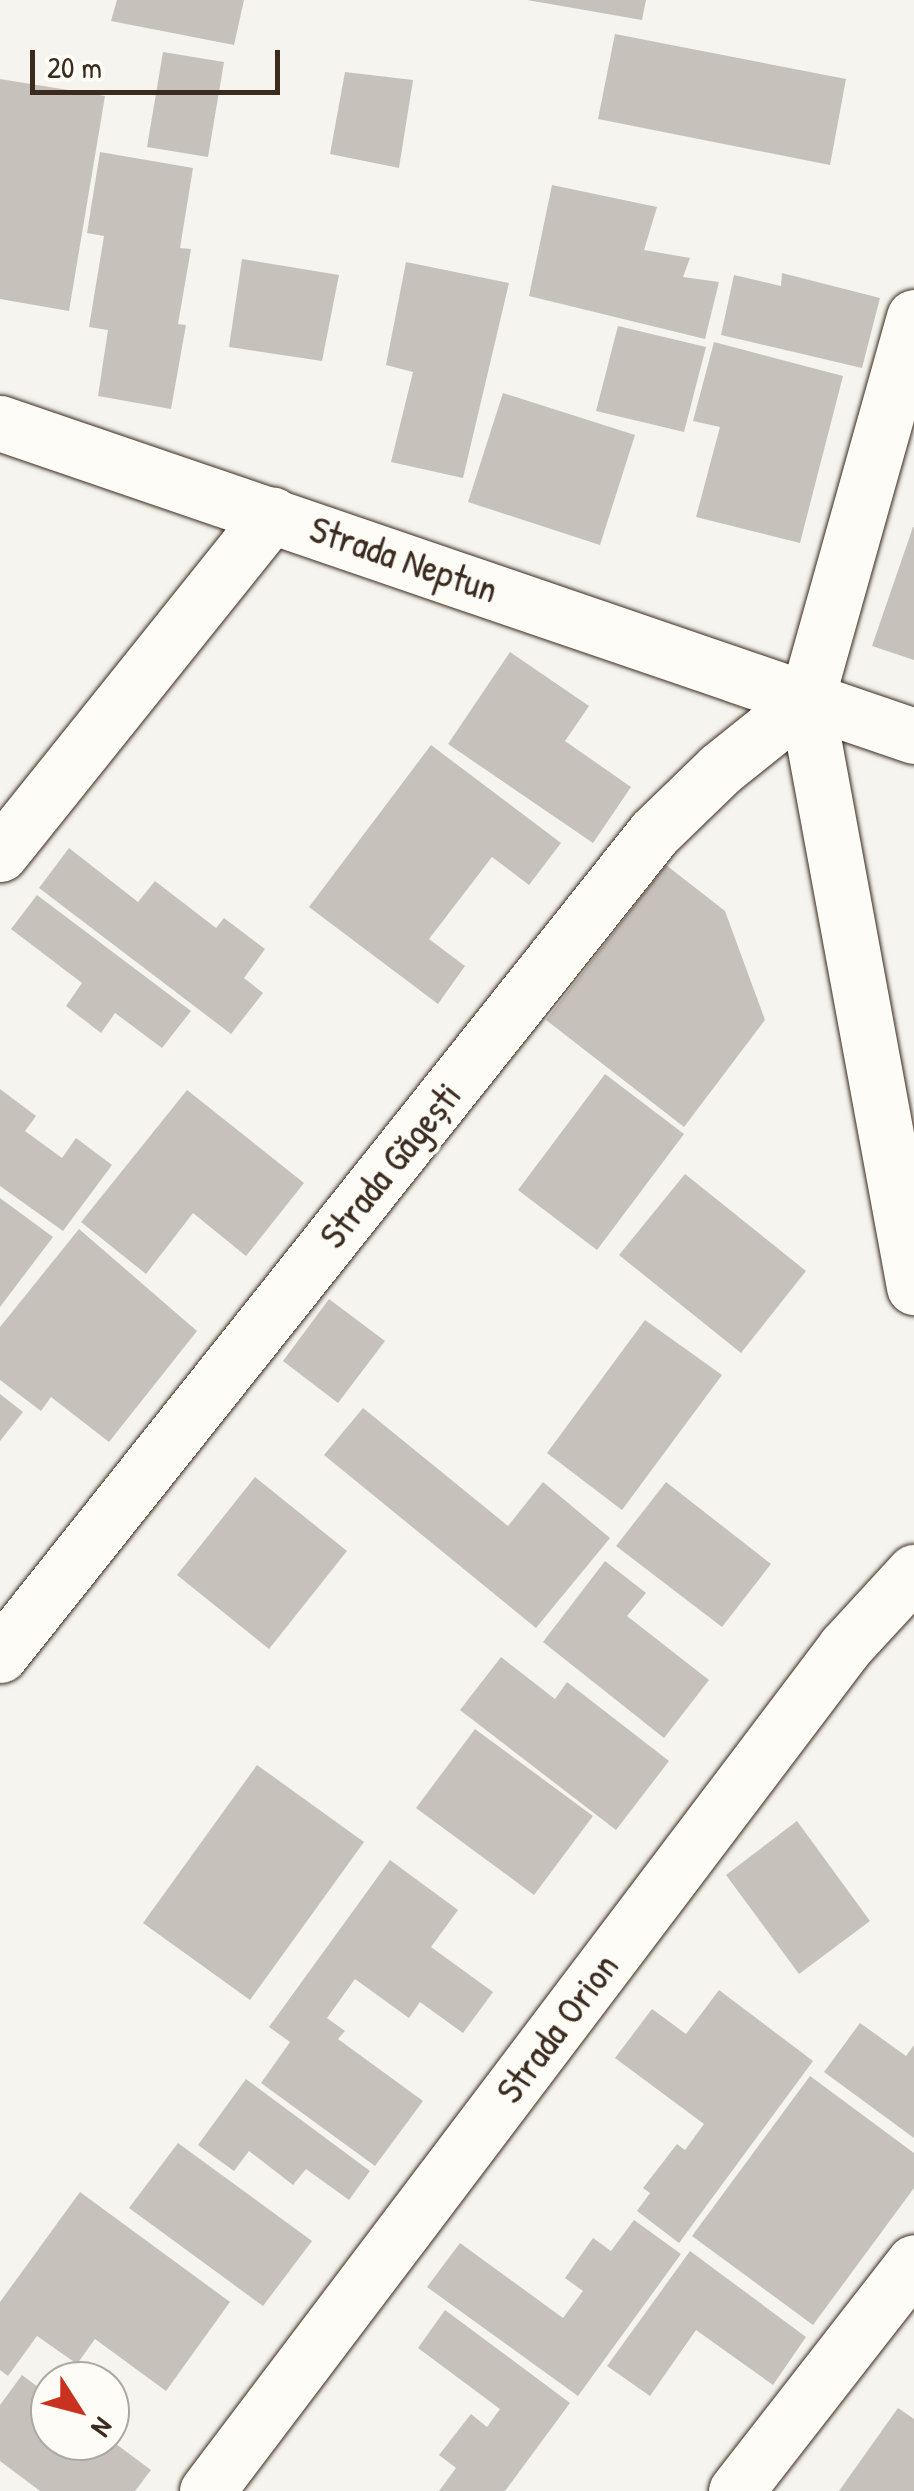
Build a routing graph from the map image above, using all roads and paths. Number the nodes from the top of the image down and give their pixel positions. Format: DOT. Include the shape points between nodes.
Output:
graph roads {
  1 [pos="914,317"];
  2 [pos="0,423"];
  3 [pos="272,514"];
  4 [pos="806,700"];
  5 [pos="914,736"];
  6 [pos="0,854"];
  7 [pos="914,1287"];
  8 [pos="914,1572"];
  9 [pos="0,1655"];
  10 [pos="914,2262"];
  11 [pos="207,2491"];
  12 [pos="736,2491"];
  1 -- 4 [label="street"];
  2 -- 3 [label="street, Strada Neptun"];
  3 -- 4 [label="street, Strada Neptun"];
  3 -- 6 [label="street"];
  4 -- 5 [label="street, Strada Neptun"];
  4 -- 7 [label="street"];
  4 -- 9 [label="street, Strada Găgești" via="654,833"];
  8 -- 11 [label="street, Strada Orion" via="845,1647"];
  10 -- 12 [label="street"];
}
